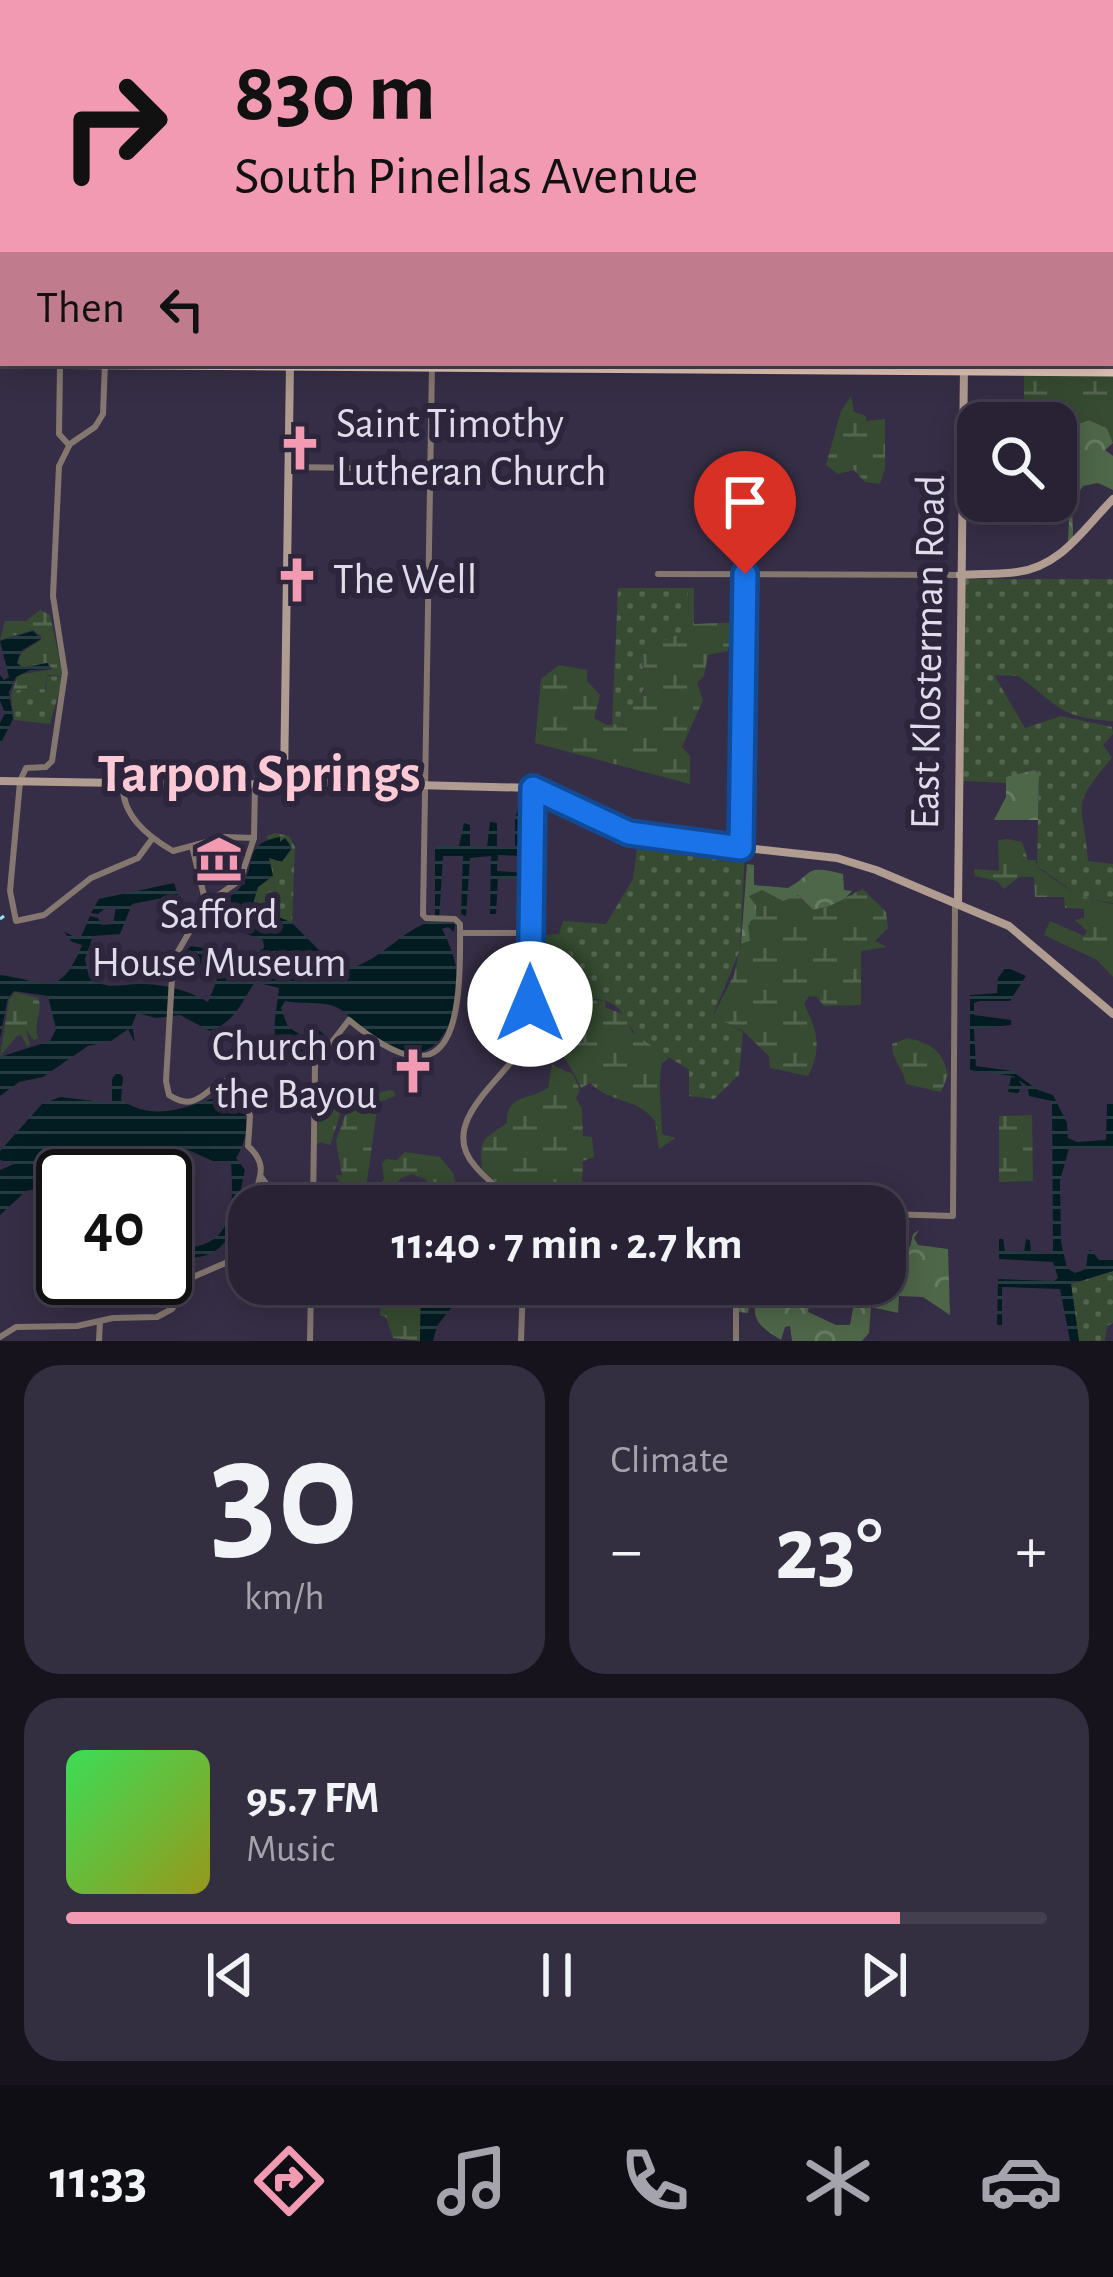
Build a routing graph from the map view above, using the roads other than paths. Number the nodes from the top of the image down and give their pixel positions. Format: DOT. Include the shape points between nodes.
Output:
graph roads {
  1 [pos="56,366"];
  2 [pos="105,366"];
  3 [pos="292,366"];
  4 [pos="371,366"];
  5 [pos="432,366"];
  6 [pos="453,366"];
  7 [pos="521,366"];
  8 [pos="572,366"];
  9 [pos="586,366"];
  10 [pos="735,366"];
  11 [pos="900,366"];
  12 [pos="916,366"];
  13 [pos="1099,366"];
  14 [pos="646,367"];
  15 [pos="694,368"];
  16 [pos="765,368"];
  17 [pos="809,368"];
  18 [pos="833,368"];
  19 [pos="1076,369"];
  20 [pos="1113,369"];
  21 [pos="964,370"];
  22 [pos="879,371"];
  23 [pos="291,381"];
  24 [pos="69,446"];
  25 [pos="289,466"];
  26 [pos="430,469"];
  27 [pos="1113,502"];
  28 [pos="658,574"];
  29 [pos="745,574"];
  30 [pos="961,575"];
  31 [pos="49,764"];
  32 [pos="0,781"];
  33 [pos="20,782"];
  34 [pos="284,782"];
  35 [pos="123,783"];
  36 [pos="255,783"];
  37 [pos="425,784"];
  38 [pos="533,788"];
  39 [pos="254,838"];
  40 [pos="152,839"];
  41 [pos="192,847"];
  42 [pos="741,848"];
  43 [pos="206,904"];
  44 [pos="957,904"];
  45 [pos="460,933"];
  46 [pos="530,933"];
  47 [pos="1113,1014"];
  48 [pos="262,1178"];
  49 [pos="260,1185"];
  50 [pos="267,1185"];
  51 [pos="313,1185"];
  52 [pos="496,1185"];
  53 [pos="906,1215"];
  54 [pos="228,1264"];
  55 [pos="311,1305"];
  56 [pos="522,1305"];
  57 [pos="736,1305"];
  58 [pos="100,1321"];
  59 [pos="0,1337"];
  60 [pos="99,1341"];
  61 [pos="310,1341"];
  62 [pos="521,1341"];
  63 [pos="736,1341"];
  1 -- 24 [label="street" via="59,434"];
  2 -- 24 [label="street" via="104,414"];
  3 -- 4 [label="highway"];
  3 -- 23 [label="highway"];
  3 -- 23 [label="highway"];
  5 -- 26 [label="street"];
  6 -- 7 [label="highway"];
  7 -- 8 [label="highway"];
  9 -- 14 [label="highway"];
  10 -- 16 [label="highway"];
  11 -- 22 [label="highway"];
  12 -- 21 [label="highway"];
  13 -- 19 [label="highway"];
  13 -- 20 [label="highway"];
  14 -- 15 [label="highway"];
  15 -- 16 [label="highway"];
  16 -- 17 [label="highway"];
  17 -- 18 [label="highway"];
  18 -- 22 [label="highway"];
  19 -- 20 [label="highway"];
  19 -- 21 [label="highway"];
  19 -- 21 [label="highway"];
  21 -- 22 [label="highway"];
  21 -- 30 [label="main road, East Klosterman Road"];
  23 -- 25 [label="main road"];
  24 -- 31 [label="street" via="59,465 52,596 65,668"];
  25 -- 26 [label="street"];
  25 -- 34 [label="main road"];
  26 -- 37 [label="street"];
  27 -- 30 [label="main road" via="1044,568"];
  28 -- 29 [label="street"];
  29 -- 30 [label="street"];
  29 -- 42 [label="street"];
  30 -- 44 [label="main road, East Klosterman Road"];
  31 -- 33 [label="street" via="26,768"];
  31 -- 33 [label="street" via="22,767"];
  32 -- 33 [label="main road"];
  33 -- 35 [label="main road"];
  33 -- 40 [label="street" via="10,889 16,921 44,915 91,878 138,858"];
  34 -- 36 [label="main road"];
  34 -- 37 [label="main road"];
  35 -- 36 [label="main road"];
  35 -- 40 [label="street" via="122,797"];
  36 -- 39 [label="street"];
  37 -- 38 [label="main road"];
  37 -- 45 [label="street" via="433,918 459,921"];
  38 -- 42 [label="main road" via="629,833"];
  38 -- 46 [label="street"];
  39 -- 41 [label="street"];
  39 -- 43 [label="street" via="238,884"];
  40 -- 41 [label="street" via="174,852"];
  41 -- 43 [label="street"];
  42 -- 44 [label="main road" via="850,861"];
  43 -- 48 [label="street" via="173,958 169,1095 198,1100 220,1083 236,1086"];
  44 -- 47 [label="main road" via="1010,926"];
  44 -- 53 [label="street" via="952,1216"];
  45 -- 46 [label="street"];
  45 -- 51 [label="street" via="457,1013 435,1050 400,1056 349,1020 315,1064"];
  46 -- 52 [label="street" via="529,1036 480,1098 465,1136 472,1163"];
  48 -- 49 [label="street"];
  48 -- 50 [label="street"];
  54 -- 58 [label="street" via="193,1277 168,1312"];
  55 -- 61 [label="street"];
  56 -- 62 [label="street"];
  57 -- 63 [label="street"];
  58 -- 59 [label="street" via="16,1327"];
  58 -- 60 [label="street"];
}
